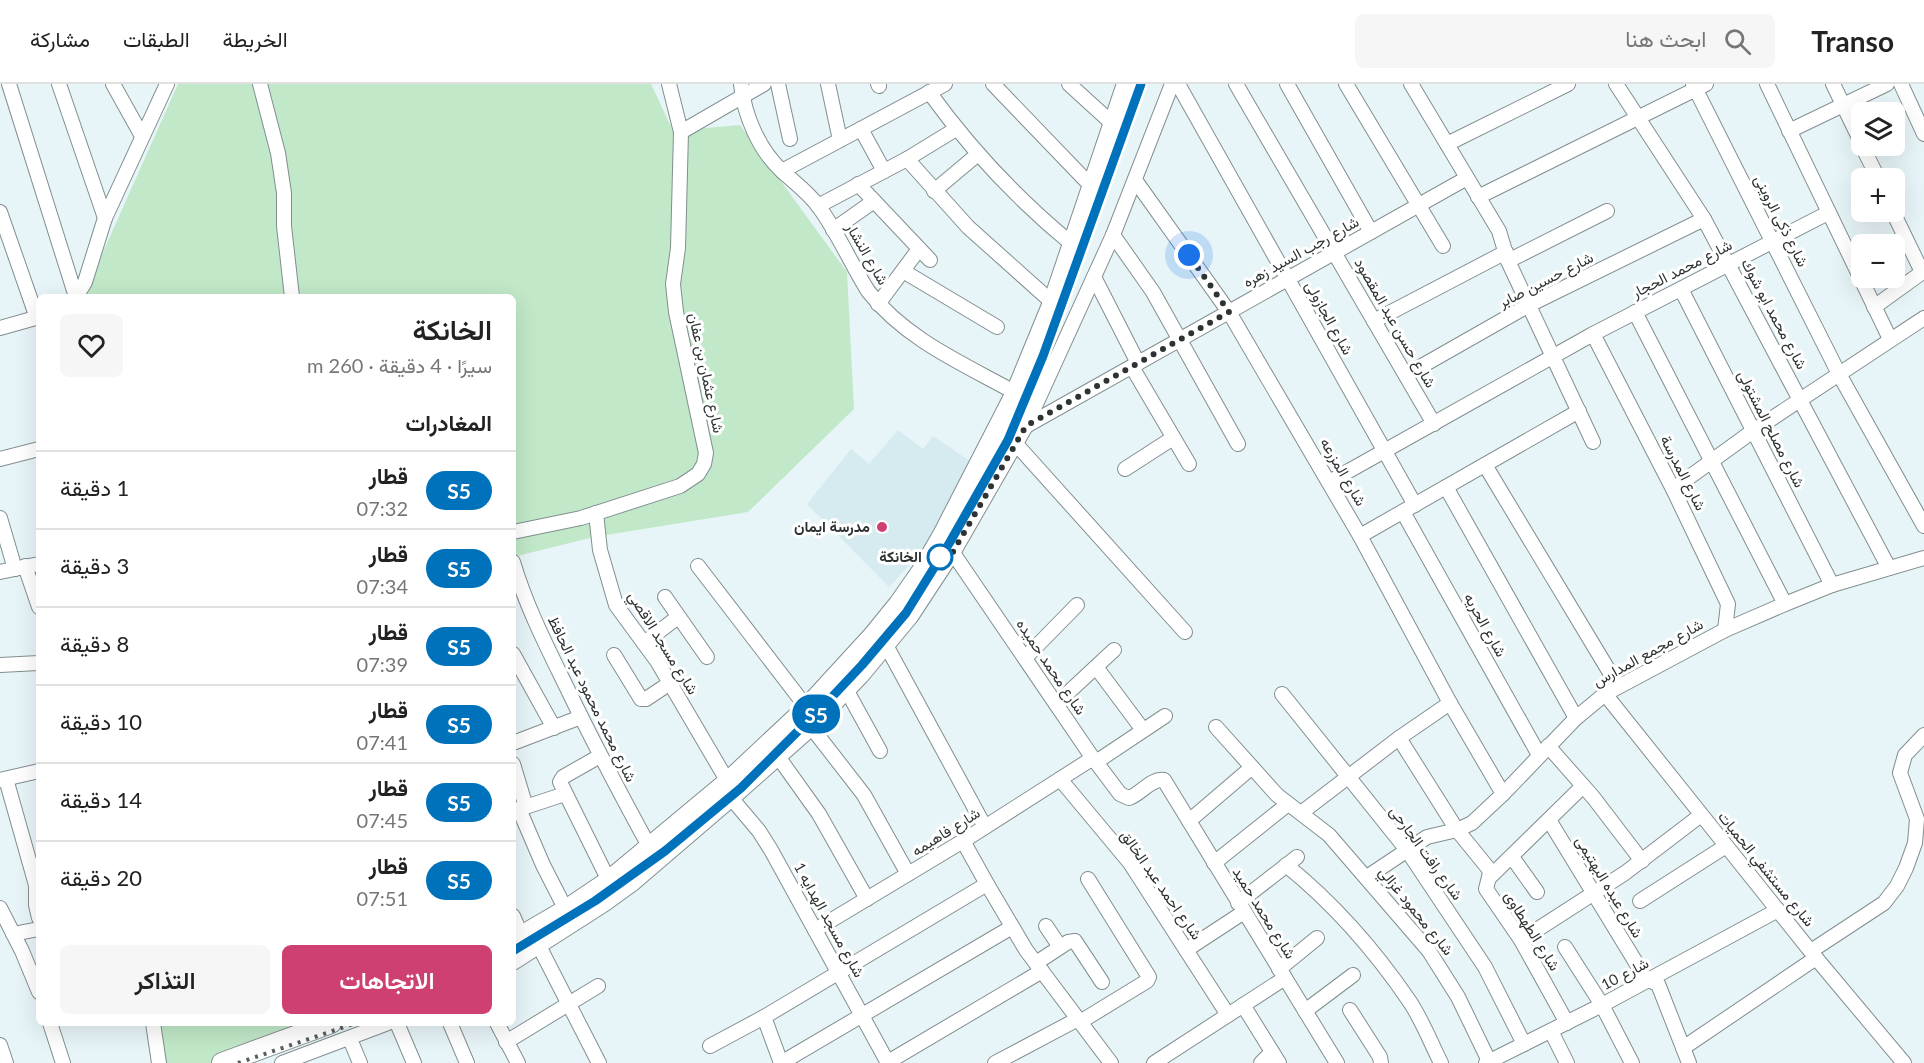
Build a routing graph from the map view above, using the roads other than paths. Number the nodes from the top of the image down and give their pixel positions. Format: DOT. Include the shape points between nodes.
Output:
graph roads {
  1 [pos="9,84"];
  2 [pos="59,84"];
  3 [pos="113,84"];
  4 [pos="167,84"];
  5 [pos="260,84"];
  6 [pos="669,84"];
  7 [pos="764,84"];
  8 [pos="778,84"];
  9 [pos="828,84"];
  10 [pos="914,84"];
  11 [pos="945,84"];
  12 [pos="993,84"];
  13 [pos="1069,84"];
  14 [pos="1127,84"];
  15 [pos="1172,84"];
  16 [pos="1178,84"];
  17 [pos="1236,84"];
  18 [pos="1287,84"];
  19 [pos="1346,84"];
  20 [pos="1568,84"];
  21 [pos="1616,84"];
  22 [pos="1767,84"];
  23 [pos="1833,84"];
  24 [pos="1887,84"];
  25 [pos="1901,84"];
  26 [pos="1416,86"];
  27 [pos="1698,86"];
  28 [pos="742,90"];
  29 [pos="925,95"];
  30 [pos="1843,105"];
  31 [pos="1638,118"];
  32 [pos="1851,122"];
  33 [pos="1114,125"];
  34 [pos="861,129"];
  35 [pos="956,129"];
  36 [pos="1789,131"];
  37 [pos="681,132"];
  38 [pos="1924,134"];
  39 [pos="142,136"];
  40 [pos="790,139"];
  41 [pos="840,140"];
  42 [pos="1447,144"];
  43 [pos="978,154"];
  44 [pos="907,159"];
  45 [pos="782,171"];
  46 [pos="884,171"];
  47 [pos="1467,178"];
  48 [pos="1135,180"];
  49 [pos="858,184"];
  50 [pos="1093,188"];
  51 [pos="934,191"];
  52 [pos="1478,197"];
  53 [pos="874,201"];
  54 [pos="1418,205"];
  55 [pos="818,206"];
  56 [pos="1607,211"];
  57 [pos="0,212"];
  58 [pos="1828,213"];
  59 [pos="105,218"];
  60 [pos="1704,219"];
  61 [pos="1898,222"];
  62 [pos="833,230"];
  63 [pos="1371,232"];
  64 [pos="1113,235"];
  65 [pos="1773,241"];
  66 [pos="1073,244"];
  67 [pos="1443,246"];
  68 [pos="919,249"];
  69 [pos="1335,252"];
  70 [pos="1507,256"];
  71 [pos="930,260"];
  72 [pos="1728,264"];
  73 [pos="903,271"];
  74 [pos="1923,272"];
  75 [pos="1094,277"];
  76 [pos="1288,279"];
  77 [pos="1681,289"];
  78 [pos="75,294"];
  79 [pos="78,294"];
  80 [pos="292,294"];
  81 [pos="1053,303"];
  82 [pos="878,304"];
  83 [pos="1529,305"];
  84 [pos="1874,307"];
  85 [pos="36,311"];
  86 [pos="1229,312"];
  87 [pos="1635,312"];
  88 [pos="36,318"];
  89 [pos="1924,318"];
  90 [pos="1374,321"];
  91 [pos="998,327"];
  92 [pos="0,328"];
  93 [pos="1593,334"];
  94 [pos="1890,339"];
  95 [pos="1179,340"];
  96 [pos="1553,356"];
  97 [pos="1135,365"];
  98 [pos="1839,374"];
  99 [pos="1406,375"];
  100 [pos="1016,393"];
  101 [pos="1800,400"];
  102 [pos="1579,411"];
  103 [pos="1434,424"];
  104 [pos="1026,426"];
  105 [pos="1754,431"];
  106 [pos="1173,438"];
  107 [pos="1593,442"];
  108 [pos="1016,444"];
  109 [pos="1238,444"];
  110 [pos="36,450"];
  111 [pos="1385,451"];
  112 [pos="0,459"];
  113 [pos="1711,461"];
  114 [pos="1189,464"];
  115 [pos="1485,465"];
  116 [pos="1125,469"];
  117 [pos="1329,482"];
  118 [pos="1446,487"];
  119 [pos="1673,489"];
  120 [pos="1409,508"];
  121 [pos="596,513"];
  122 [pos="0,518"];
  123 [pos="1924,526"];
  124 [pos="516,531"];
  125 [pos="1360,536"];
  126 [pos="953,553"];
  127 [pos="1924,558"];
  128 [pos="26,566"];
  129 [pos="698,566"];
  130 [pos="1889,568"];
  131 [pos="516,571"];
  132 [pos="0,572"];
  133 [pos="1832,585"];
  134 [pos="665,597"];
  135 [pos="36,598"];
  136 [pos="1785,604"];
  137 [pos="1077,605"];
  138 [pos="678,617"];
  139 [pos="1725,630"];
  140 [pos="1185,632"];
  141 [pos="644,643"];
  142 [pos="887,647"];
  143 [pos="1114,650"];
  144 [pos="614,655"];
  145 [pos="707,657"];
  146 [pos="1025,657"];
  147 [pos="516,659"];
  148 [pos="36,663"];
  149 [pos="0,665"];
  150 [pos="1096,667"];
  151 [pos="670,683"];
  152 [pos="1618,686"];
  153 [pos="847,691"];
  154 [pos="1282,694"];
  155 [pos="1605,694"];
  156 [pos="1450,703"];
  157 [pos="1056,704"];
  158 [pos="807,708"];
  159 [pos="1165,716"];
  160 [pos="581,717"];
  161 [pos="1576,718"];
  162 [pos="1216,727"];
  163 [pos="554,728"];
  164 [pos="812,728"];
  165 [pos="1143,730"];
  166 [pos="1924,735"];
  167 [pos="1399,738"];
  168 [pos="516,742"];
  169 [pos="1544,750"];
  170 [pos="880,751"];
  171 [pos="600,756"];
  172 [pos="779,758"];
  173 [pos="1094,760"];
  174 [pos="1251,768"];
  175 [pos="36,772"];
  176 [pos="1348,776"];
  177 [pos="1060,778"];
  178 [pos="3,779"];
  179 [pos="1164,780"];
  180 [pos="516,786"];
  181 [pos="1583,786"];
  182 [pos="730,790"];
  183 [pos="565,794"];
  184 [pos="1503,794"];
  185 [pos="1288,804"];
  186 [pos="519,809"];
  187 [pos="1301,813"];
  188 [pos="1701,815"];
  189 [pos="1549,820"];
  190 [pos="1189,821"];
  191 [pos="985,827"];
  192 [pos="1457,830"];
  193 [pos="963,841"];
  194 [pos="1726,846"];
  195 [pos="650,848"];
  196 [pos="1407,850"];
  197 [pos="1512,856"];
  198 [pos="1642,861"];
  199 [pos="1214,863"];
  200 [pos="908,874"];
  201 [pos="1367,877"];
  202 [pos="1490,877"];
  203 [pos="36,879"];
  204 [pos="1088,879"];
  205 [pos="609,880"];
  206 [pos="987,884"];
  207 [pos="1537,892"];
  208 [pos="1593,892"];
  209 [pos="867,899"];
  210 [pos="1640,901"];
  211 [pos="1241,907"];
  212 [pos="0,908"];
  213 [pos="566,910"];
  214 [pos="1778,910"];
  215 [pos="516,923"];
  216 [pos="1046,926"];
  217 [pos="1012,927"];
  218 [pos="36,930"];
  219 [pos="815,930"];
  220 [pos="13,934"];
  221 [pos="1317,938"];
  222 [pos="1521,940"];
  223 [pos="524,942"];
  224 [pos="1060,947"];
  225 [pos="1565,947"];
  226 [pos="1186,950"];
  227 [pos="1814,955"];
  228 [pos="516,957"];
  229 [pos="1039,967"];
  230 [pos="839,973"];
  231 [pos="1282,974"];
  232 [pos="1353,975"];
  233 [pos="1647,981"];
  234 [pos="1102,982"];
  235 [pos="36,984"];
  236 [pos="598,986"];
  237 [pos="569,1004"];
  238 [pos="1243,1005"];
  239 [pos="1602,1005"];
  240 [pos="1350,1010"];
  241 [pos="1305,1011"];
  242 [pos="1228,1015"];
  243 [pos="764,1017"];
  244 [pos="862,1017"];
  245 [pos="1079,1020"];
  246 [pos="1567,1023"];
  247 [pos="51,1026"];
  248 [pos="153,1026"];
  249 [pos="323,1026"];
  250 [pos="381,1026"];
  251 [pos="399,1026"];
  252 [pos="451,1026"];
  253 [pos="498,1026"];
  254 [pos="1551,1031"];
  255 [pos="350,1039"];
  256 [pos="506,1042"];
  257 [pos="1524,1044"];
  258 [pos="0,1045"];
  259 [pos="710,1046"];
  260 [pos="1683,1048"];
  261 [pos="1276,1057"];
  262 [pos="306,1059"];
  263 [pos="1010,1059"];
  264 [pos="1487,1062"];
  265 [pos="6,1063"];
  266 [pos="63,1063"];
  267 [pos="159,1063"];
  268 [pos="222,1063"];
  269 [pos="282,1063"];
  270 [pos="360,1063"];
  271 [pos="414,1063"];
  272 [pos="466,1063"];
  273 [pos="518,1063"];
  274 [pos="599,1063"];
  275 [pos="781,1063"];
  276 [pos="888,1063"];
  277 [pos="995,1063"];
  278 [pos="1111,1063"];
  279 [pos="1154,1063"];
  280 [pos="1260,1063"];
  281 [pos="1336,1063"];
  282 [pos="1381,1063"];
  283 [pos="1442,1063"];
  284 [pos="1567,1063"];
  285 [pos="1632,1063"];
  286 [pos="1689,1063"];
  287 [pos="1904,1063"];
  1 -- 78 [label="street"];
  2 -- 59 [label="street"];
  3 -- 39 [label="street"];
  4 -- 39 [label="street"];
  5 -- 80 [label="street" via="278,153"];
  6 -- 37 [label="street, شارع عثمان بن عفان"];
  7 -- 28 [label="street"];
  8 -- 40 [label="street"];
  9 -- 41 [label="street"];
  10 -- 29 [label="street"];
  11 -- 29 [label="street"];
  12 -- 50 [label="street"];
  13 -- 33 [label="street"];
  14 -- 33 [label="street"];
  15 -- 48 [label="street"];
  16 -- 76 [label="street, شارع الجازولى"];
  17 -- 69 [label="street, شارع حسن عبد المقصود"];
  18 -- 63 [label="street"];
  19 -- 54 [label="street"];
  20 -- 42 [label="street"];
  21 -- 31 [label="street, شارع محمد ابو شوك"];
  22 -- 36 [label="street"];
  23 -- 30 [label="street"];
  24 -- 30 [label="street"];
  25 -- 38 [label="street"];
  26 -- 42 [label="street"];
  27 -- 31 [label="street"];
  27 -- 65 [label="street, شارع ذكى الروينى"];
  28 -- 37 [label="street"];
  28 -- 45 [label="street, شارع النشار" via="756,133"];
  29 -- 34 [label="street"];
  29 -- 35 [label="street"];
  30 -- 32 [label="street"];
  30 -- 36 [label="street"];
  31 -- 52 [label="street"];
  31 -- 60 [label="street, شارع محمد ابو شوك"];
  33 -- 50 [label="street"];
  34 -- 41 [label="street"];
  34 -- 46 [label="street"];
  35 -- 43 [label="street"];
  35 -- 44 [label="street"];
  36 -- 58 [label="street"];
  37 -- 121 [label="street, شارع عثمان بن عفان" via="674,284 676,312 706,453 704,464 698,474 680,486"];
  39 -- 59 [label="street"];
  41 -- 45 [label="street"];
  42 -- 47 [label="street"];
  43 -- 51 [label="street"];
  43 -- 66 [label="street" via="1019,198"];
  44 -- 46 [label="street"];
  44 -- 51 [label="street"];
  45 -- 55 [label="street, شارع النشار"];
  46 -- 49 [label="street"];
  47 -- 52 [label="street"];
  47 -- 54 [label="street, شارع رجب السيد زهره"];
  48 -- 64 [label="street"];
  48 -- 86 [label="street, شارع المزرعه"];
  49 -- 53 [label="street"];
  49 -- 55 [label="street"];
  50 -- 66 [label="street"];
  51 -- 81 [label="street"];
  52 -- 70 [label="street" via="1499,231"];
  53 -- 62 [label="street"];
  53 -- 68 [label="street"];
  54 -- 63 [label="street, شارع رجب السيد زهره"];
  54 -- 67 [label="street"];
  55 -- 62 [label="street, شارع النشار"];
  56 -- 70 [label="street"];
  57 -- 85 [label="street"];
  58 -- 65 [label="street, شارع محمد الحجار"];
  58 -- 84 [label="street"];
  59 -- 79 [label="street"];
  60 -- 72 [label="street, شارع محمد ابو شوك"];
  60 -- 83 [label="street, شارع حسين صابر"];
  61 -- 74 [label="street"];
  62 -- 82 [label="street, شارع النشار"];
  63 -- 69 [label="street, شارع رجب السيد زهره"];
  64 -- 75 [label="street"];
  64 -- 95 [label="street" via="1153,292"];
  65 -- 72 [label="street, شارع محمد الحجار"];
  65 -- 98 [label="street, شارع ذكى الروينى"];
  66 -- 81 [label="street"];
  68 -- 71 [label="street"];
  68 -- 73 [label="street"];
  69 -- 76 [label="street, شارع رجب السيد زهره"];
  69 -- 90 [label="street, شارع حسن عبد المقصود"];
  70 -- 83 [label="street"];
  70 -- 90 [label="street"];
  72 -- 77 [label="street, شارع محمد الحجار"];
  72 -- 101 [label="street, شارع محمد ابو شوك"];
  73 -- 82 [label="street"];
  73 -- 91 [label="street"];
  74 -- 84 [label="street"];
  75 -- 97 [label="street"];
  75 -- 104 [label="street"];
  76 -- 86 [label="street, شارع رجب السيد زهره"];
  76 -- 111 [label="street, شارع الجازولى"];
  77 -- 87 [label="street, شارع محمد الحجار"];
  77 -- 105 [label="street, شارع مصلح المشتولى"];
  81 -- 100 [label="street"];
  82 -- 100 [label="street, شارع النشار" via="910,333"];
  83 -- 96 [label="street"];
  83 -- 99 [label="street, شارع حسين صابر"];
  84 -- 94 [label="street"];
  86 -- 95 [label="street, شارع رجب السيد زهره"];
  86 -- 117 [label="street, شارع المزرعه"];
  87 -- 93 [label="street, شارع محمد الحجار"];
  87 -- 113 [label="street"];
  88 -- 92 [label="street"];
  89 -- 94 [label="street"];
  90 -- 99 [label="street, شارع حسن عبد المقصود"];
  93 -- 96 [label="street, شارع محمد الحجار"];
  93 -- 119 [label="street, شارع المدرسة"];
  94 -- 98 [label="street"];
  95 -- 97 [label="street, شارع رجب السيد زهره"];
  95 -- 109 [label="street"];
  96 -- 102 [label="street"];
  96 -- 103 [label="street, شارع محمد الحجار"];
  97 -- 104 [label="street, شارع رجب السيد زهره"];
  97 -- 106 [label="street"];
  98 -- 101 [label="street"];
  98 -- 123 [label="street, شارع ذكى الروينى"];
  99 -- 103 [label="street, شارع حسن عبد المقصود"];
  100 -- 158 [label="street" via="922,571 873,636"];
  101 -- 105 [label="street"];
  101 -- 130 [label="street, شارع محمد ابو شوك"];
  102 -- 107 [label="street"];
  102 -- 115 [label="street"];
  103 -- 111 [label="street, شارع محمد الحجار"];
  104 -- 108 [label="street"];
  105 -- 113 [label="street"];
  105 -- 133 [label="street, شارع مصلح المشتولى"];
  106 -- 114 [label="street"];
  106 -- 116 [label="street"];
  108 -- 126 [label="street"];
  108 -- 140 [label="street"];
  110 -- 112 [label="street"];
  111 -- 117 [label="street, شارع محمد الحجار"];
  111 -- 120 [label="street, شارع الجازولى"];
  113 -- 119 [label="street"];
  113 -- 136 [label="street"];
  115 -- 118 [label="street"];
  115 -- 152 [label="street"];
  117 -- 125 [label="street, شارع المزرعه"];
  118 -- 120 [label="street"];
  118 -- 161 [label="street"];
  119 -- 139 [label="street, شارع المدرسة" via="1728,604"];
  120 -- 125 [label="street"];
  120 -- 169 [label="street, شارع الحريه"];
  121 -- 124 [label="street, شارع عثمان بن عفان"];
  121 -- 141 [label="street, شارع مسجد الاقصي" via="600,550 616,605"];
  122 -- 128 [label="street"];
  125 -- 156 [label="street, شارع المزرعه"];
  126 -- 142 [label="street"];
  126 -- 146 [label="street, شارع محمد حميده"];
  127 -- 130 [label="street, شارع مجمع المدارس"];
  128 -- 132 [label="street"];
  128 -- 135 [label="street"];
  129 -- 158 [label="street"];
  130 -- 133 [label="street, شارع مجمع المدارس"];
  131 -- 160 [label="street, شارع محمد محمود عبد الحافظ" via="532,616"];
  133 -- 136 [label="street, شارع مجمع المدارس"];
  134 -- 138 [label="street"];
  136 -- 139 [label="street, شارع مجمع المدارس"];
  137 -- 146 [label="street"];
  138 -- 141 [label="street"];
  138 -- 145 [label="street"];
  139 -- 152 [label="street, شارع مجمع المدارس"];
  141 -- 151 [label="street, شارع مسجد الاقصي"];
  142 -- 153 [label="street"];
  142 -- 191 [label="street"];
  143 -- 150 [label="street"];
  144 -- 151 [label="street" via="641,699"];
  146 -- 157 [label="street, شارع محمد حميده"];
  147 -- 163 [label="street"];
  148 -- 149 [label="street"];
  150 -- 157 [label="street"];
  150 -- 165 [label="street"];
  151 -- 182 [label="street, شارع مسجد الاقصي"];
  152 -- 155 [label="street, شارع مجمع المدارس"];
  153 -- 164 [label="street"];
  153 -- 170 [label="street"];
  154 -- 176 [label="street, شارع رافت الجارحى"];
  155 -- 161 [label="street, شارع مجمع المدارس"];
  155 -- 188 [label="street, شارع مستشفي الحميات"];
  156 -- 167 [label="street"];
  156 -- 184 [label="street, شارع المزرعه"];
  157 -- 173 [label="street, شارع محمد حميده"];
  158 -- 182 [label="street"];
  159 -- 165 [label="street, شارع فاهيمه"];
  160 -- 163 [label="street"];
  160 -- 171 [label="street, شارع محمد محمود عبد الحافظ"];
  161 -- 169 [label="street, شارع مجمع المدارس"];
  162 -- 174 [label="street, شارع محمود غزالي"];
  163 -- 168 [label="street"];
  164 -- 172 [label="street"];
  164 -- 200 [label="street" via="864,795"];
  165 -- 173 [label="street, شارع فاهيمه"];
  166 -- 227 [label="street" via="1905,755 1900,772 1917,819 1915,843 1897,886 1884,903"];
  167 -- 176 [label="street"];
  167 -- 192 [label="street, شارع الطهطاوى"];
  169 -- 181 [label="street, شارع الحريه"];
  169 -- 184 [label="street, شارع مجمع المدارس"];
  171 -- 183 [label="street" via="563,777 560,782"];
  171 -- 195 [label="street, شارع محمد محمود عبد الحافظ"];
  172 -- 182 [label="street"];
  172 -- 209 [label="street" via="819,814"];
  173 -- 177 [label="street, شارع فاهيمه"];
  173 -- 179 [label="street, شارع محمد حميده" via="1124,796 1134,797 1157,780"];
  174 -- 185 [label="street, شارع محمود غزالي"];
  174 -- 190 [label="street"];
  175 -- 178 [label="street"];
  176 -- 187 [label="street"];
  176 -- 196 [label="street, شارع رافت الجارحى"];
  177 -- 191 [label="street, شارع فاهيمه"];
  177 -- 226 [label="street, شارع احمد عبد الخالق" via="1130,863"];
  178 -- 203 [label="street"];
  179 -- 190 [label="street, شارع محمد حميد"];
  180 -- 186 [label="street"];
  181 -- 189 [label="street"];
  181 -- 198 [label="street, شارع الحريه"];
  182 -- 195 [label="street"];
  182 -- 219 [label="street, شارع مسجد الهدايه 1" via="771,849"];
  182 -- 223 [label="street" via="634,883 598,909"];
  183 -- 186 [label="street"];
  183 -- 205 [label="street"];
  184 -- 192 [label="street, شارع مجمع المدارس"];
  185 -- 187 [label="street, شارع محمود غزالي"];
  185 -- 199 [label="street"];
  186 -- 213 [label="street"];
  187 -- 201 [label="street, شارع محمود غزالي" via="1329,835"];
  188 -- 194 [label="street, شارع مستشفي الحميات"];
  188 -- 198 [label="street"];
  189 -- 197 [label="street"];
  189 -- 208 [label="street, شارع عبده البهتيمى"];
  190 -- 199 [label="street, شارع محمد حميد"];
  191 -- 193 [label="street, شارع فاهيمه"];
  192 -- 196 [label="street, شارع مجمع المدارس" via="1428,837"];
  192 -- 202 [label="street, شارع الطهطاوى" via="1488,868"];
  193 -- 200 [label="street, شارع فاهيمه"];
  193 -- 206 [label="street"];
  194 -- 210 [label="street"];
  194 -- 214 [label="street, شارع مستشفي الحميات"];
  195 -- 205 [label="street"];
  196 -- 201 [label="street, شارع مجمع المدارس"];
  196 -- 257 [label="street, شارع رافت الجارحى" via="1485,967"];
  197 -- 202 [label="street"];
  197 -- 207 [label="street"];
  198 -- 208 [label="street"];
  199 -- 211 [label="street, شارع محمد حميد"];
  200 -- 209 [label="street, شارع فاهيمه"];
  201 -- 264 [label="street, شارع محمود غزالي" via="1439,964"];
  202 -- 222 [label="street, شارع الطهطاوى" via="1486,889"];
  204 -- 245 [label="street" via="1149,977"];
  205 -- 213 [label="street"];
  206 -- 217 [label="street"];
  206 -- 230 [label="street"];
  208 -- 222 [label="street"];
  208 -- 233 [label="street, شارع عبده البهتيمى"];
  209 -- 219 [label="street, شارع فاهيمه"];
  211 -- 226 [label="street"];
  211 -- 231 [label="street, شارع محمد حميد"];
  211 -- 283 [label="street" via="1292,861 1381,963 1411,1004"];
  212 -- 220 [label="street"];
  213 -- 223 [label="street"];
  214 -- 227 [label="street, شارع مستشفي الحميات"];
  214 -- 233 [label="street, شارع 10"];
  215 -- 223 [label="street"];
  216 -- 224 [label="street"];
  217 -- 229 [label="street"];
  217 -- 244 [label="street"];
  218 -- 220 [label="street"];
  219 -- 230 [label="street, شارع مسجد الهدايه 1"];
  220 -- 235 [label="street"];
  221 -- 231 [label="street"];
  222 -- 246 [label="street, شارع الطهطاوى"];
  223 -- 228 [label="street"];
  223 -- 237 [label="street"];
  224 -- 229 [label="street"];
  224 -- 234 [label="street" via="1075,940"];
  225 -- 239 [label="street"];
  226 -- 242 [label="street, شارع احمد عبد الخالق"];
  227 -- 260 [label="street"];
  227 -- 287 [label="street, شارع مستشفي الحميات"];
  229 -- 245 [label="street"];
  229 -- 276 [label="street"];
  230 -- 243 [label="street"];
  230 -- 244 [label="street, شارع مسجد الهدايه 1"];
  231 -- 238 [label="street"];
  231 -- 241 [label="street, شارع محمد حميد"];
  232 -- 241 [label="street"];
  233 -- 239 [label="street, شارع 10"];
  233 -- 260 [label="street, شارع عبده البهتيمى" via="1658,984"];
  236 -- 237 [label="street"];
  237 -- 256 [label="street"];
  237 -- 274 [label="street"];
  238 -- 242 [label="street"];
  238 -- 261 [label="street"];
  239 -- 246 [label="street, شارع 10"];
  239 -- 285 [label="street"];
  240 -- 282 [label="street"];
  241 -- 281 [label="street, شارع محمد حميد"];
  242 -- 279 [label="street"];
  243 -- 259 [label="street"];
  243 -- 275 [label="street"];
  244 -- 275 [label="street"];
  244 -- 276 [label="street, شارع مسجد الهدايه 1"];
  245 -- 263 [label="street"];
  245 -- 278 [label="street"];
  246 -- 254 [label="street, شارع 10"];
  247 -- 266 [label="street"];
  248 -- 267 [label="street"];
  249 -- 268 [label="street"];
  250 -- 255 [label="street"];
  251 -- 271 [label="street"];
  252 -- 272 [label="street"];
  253 -- 256 [label="street"];
  254 -- 257 [label="street, شارع 10"];
  254 -- 284 [label="street"];
  255 -- 262 [label="street"];
  255 -- 270 [label="street"];
  256 -- 273 [label="street"];
  257 -- 264 [label="street, شارع 10"];
  258 -- 265 [label="street"];
  260 -- 286 [label="street, شارع عبده البهتيمى"];
  261 -- 280 [label="street"];
  262 -- 269 [label="street"];
  263 -- 277 [label="street"];
}
